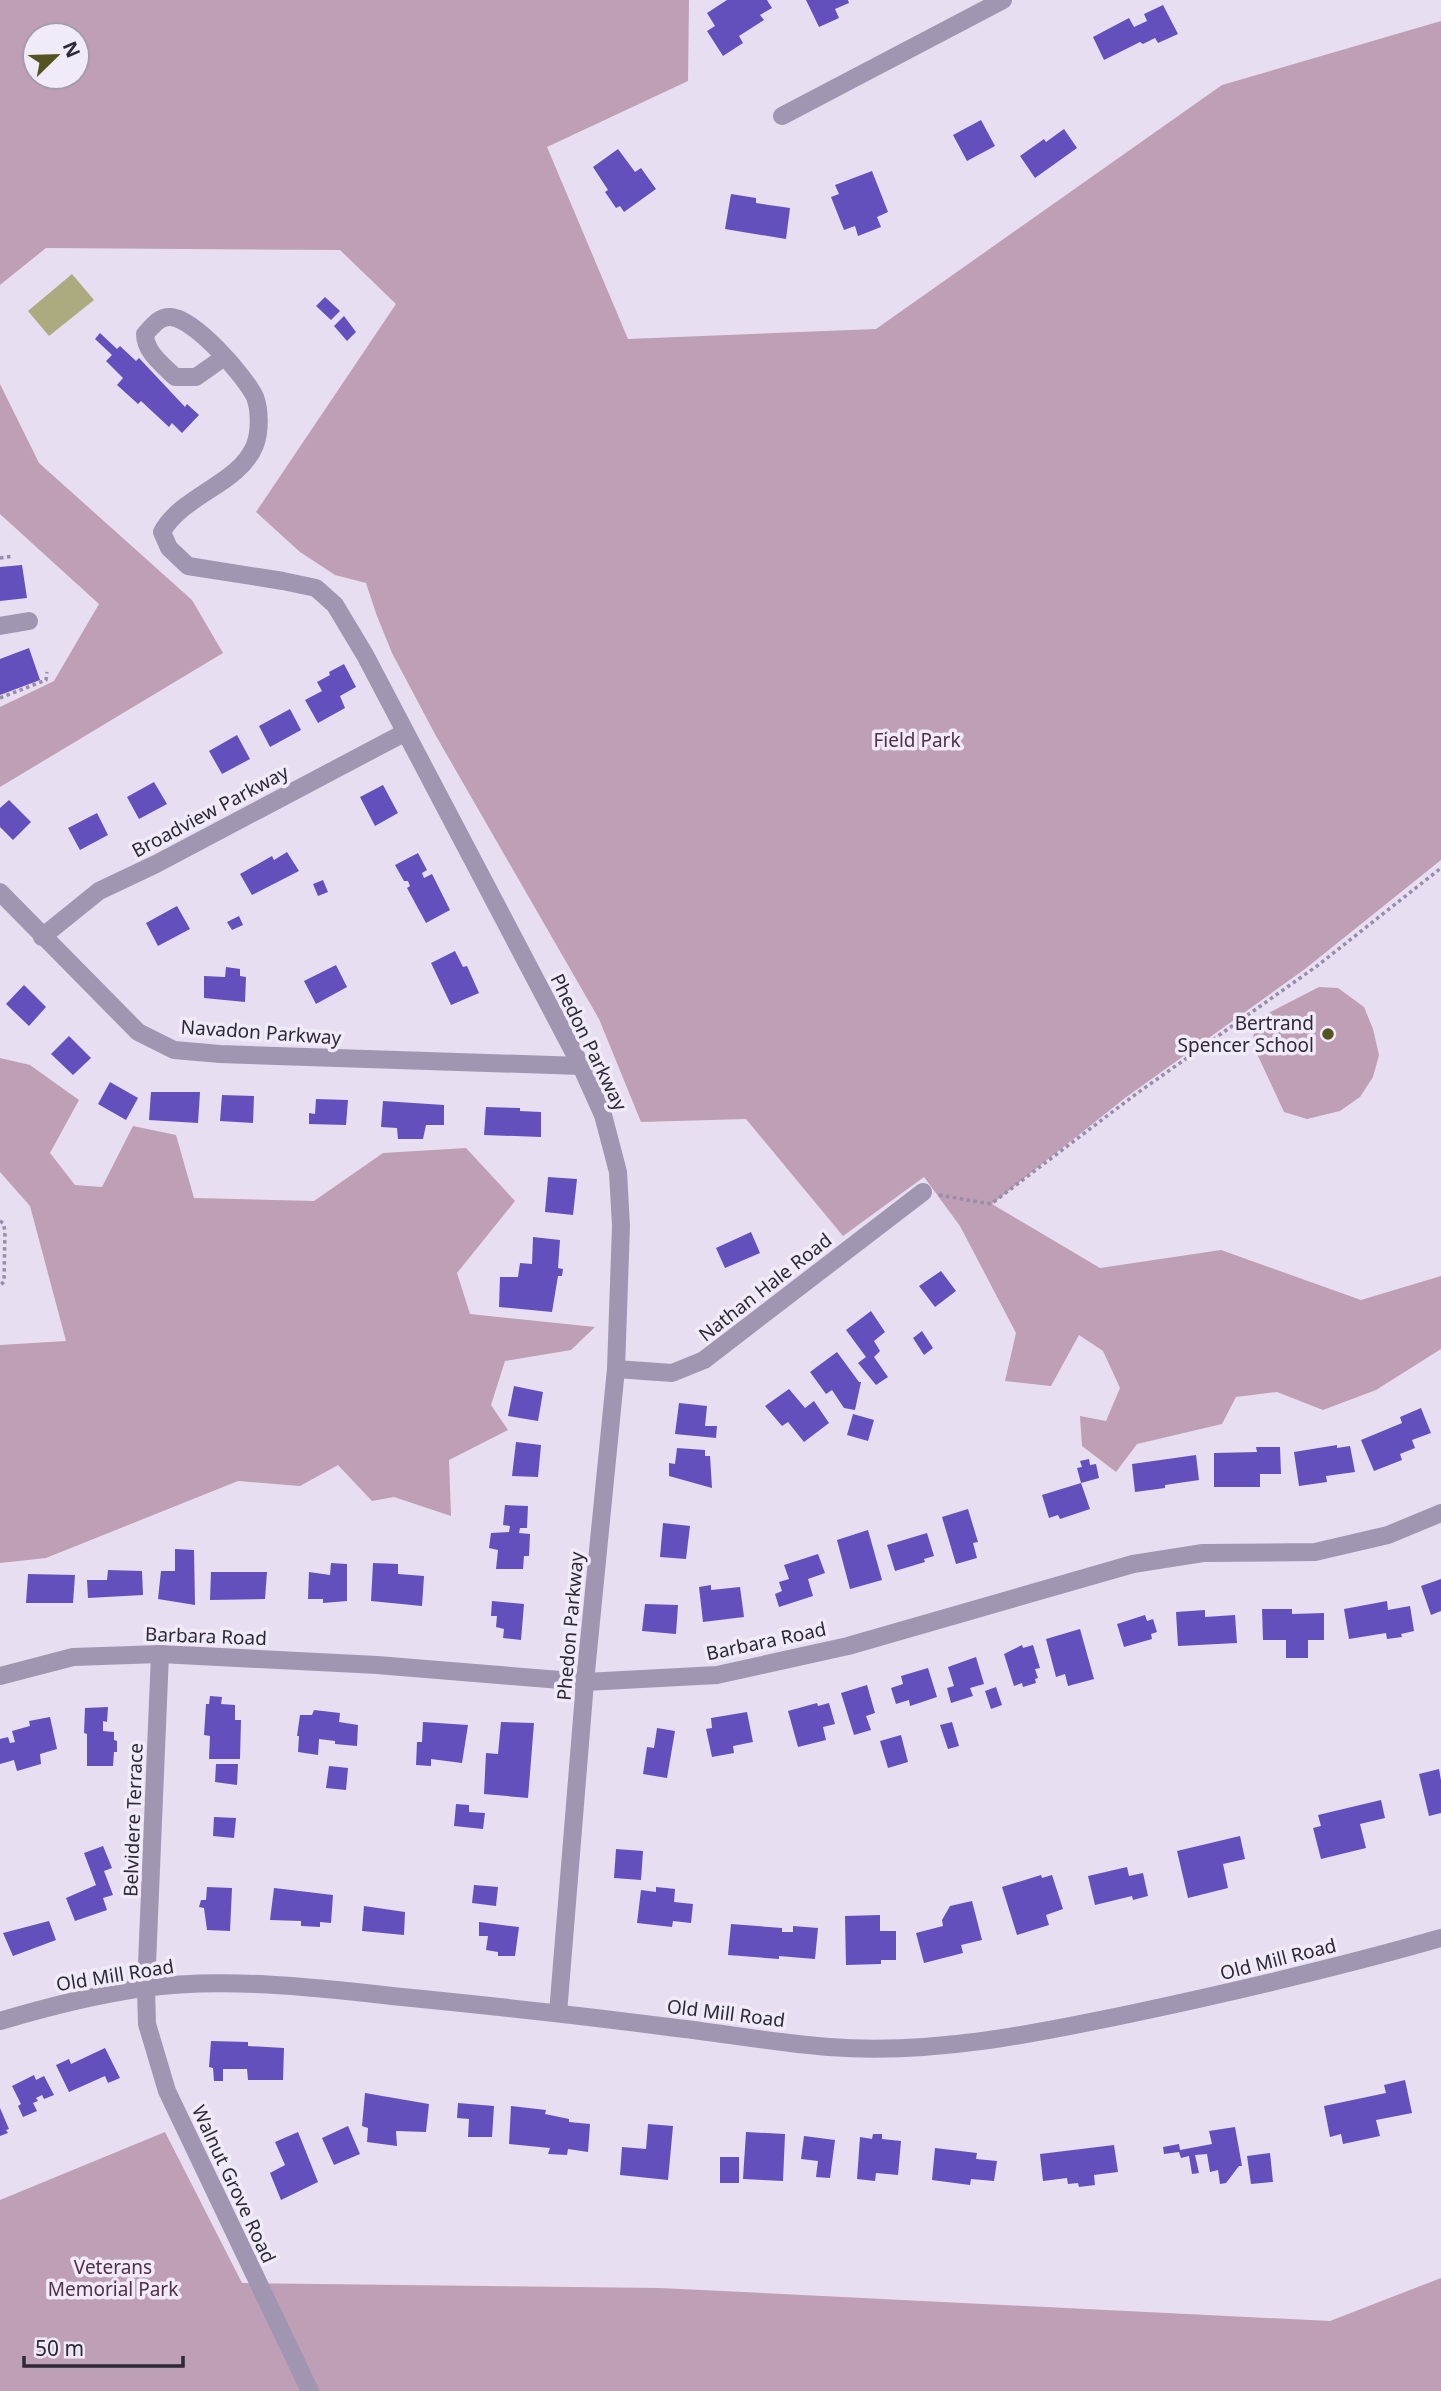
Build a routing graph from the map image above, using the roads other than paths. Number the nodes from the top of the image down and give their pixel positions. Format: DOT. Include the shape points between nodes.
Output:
graph roads {
  1 [pos="1003,0"];
  2 [pos="782,116"];
  3 [pos="223,358"];
  4 [pos="29,621"];
  5 [pos="0,626"];
  6 [pos="404,733"];
  7 [pos="0,892"];
  8 [pos="42,937"];
  9 [pos="581,1066"];
  10 [pos="923,1192"];
  11 [pos="616,1370"];
  12 [pos="1441,1513"];
  13 [pos="160,1654"];
  14 [pos="0,1676"];
  15 [pos="585,1682"];
  16 [pos="1441,1938"];
  17 [pos="146,1988"];
  18 [pos="558,2013"];
  19 [pos="0,2021"];
  20 [pos="310,2391"];
  1 -- 2 [label="street"];
  3 -- 6 [label="street, Phedon Parkway" via="256,399 255,445 240,467 169,518 162,531 169,548 188,566 316,588 335,605"];
  4 -- 5 [label="street"];
  6 -- 8 [label="street, Broadview Parkway" via="99,891"];
  6 -- 9 [label="street, Phedon Parkway"];
  7 -- 8 [label="street, Navadon Parkway"];
  8 -- 9 [label="street, Navadon Parkway" via="138,1032 174,1050"];
  9 -- 11 [label="street, Phedon Parkway" via="604,1115 618,1172 621,1226"];
  10 -- 11 [label="street, Nathan Hale Road" via="704,1360 672,1373"];
  11 -- 15 [label="street, Phedon Parkway"];
  12 -- 15 [label="street, Barbara Road" via="1388,1535 1315,1552 1203,1553 1133,1564 848,1646 717,1675"];
  13 -- 14 [label="street, Barbara Road" via="73,1657"];
  13 -- 15 [label="street, Barbara Road"];
  13 -- 17 [label="street, Belvidere Terrace"];
  15 -- 18 [label="street, Phedon Parkway"];
  16 -- 18 [label="street, Old Mill Road" via="1241,1990 1097,2021 995,2040 913,2048 830,2047"];
  17 -- 18 [label="street, Old Mill Road" via="293,1985"];
  17 -- 19 [label="street, Old Mill Road" via="70,2001"];
  17 -- 20 [label="street, Walnut Grove Road" via="146,2024 167,2091"];
}
